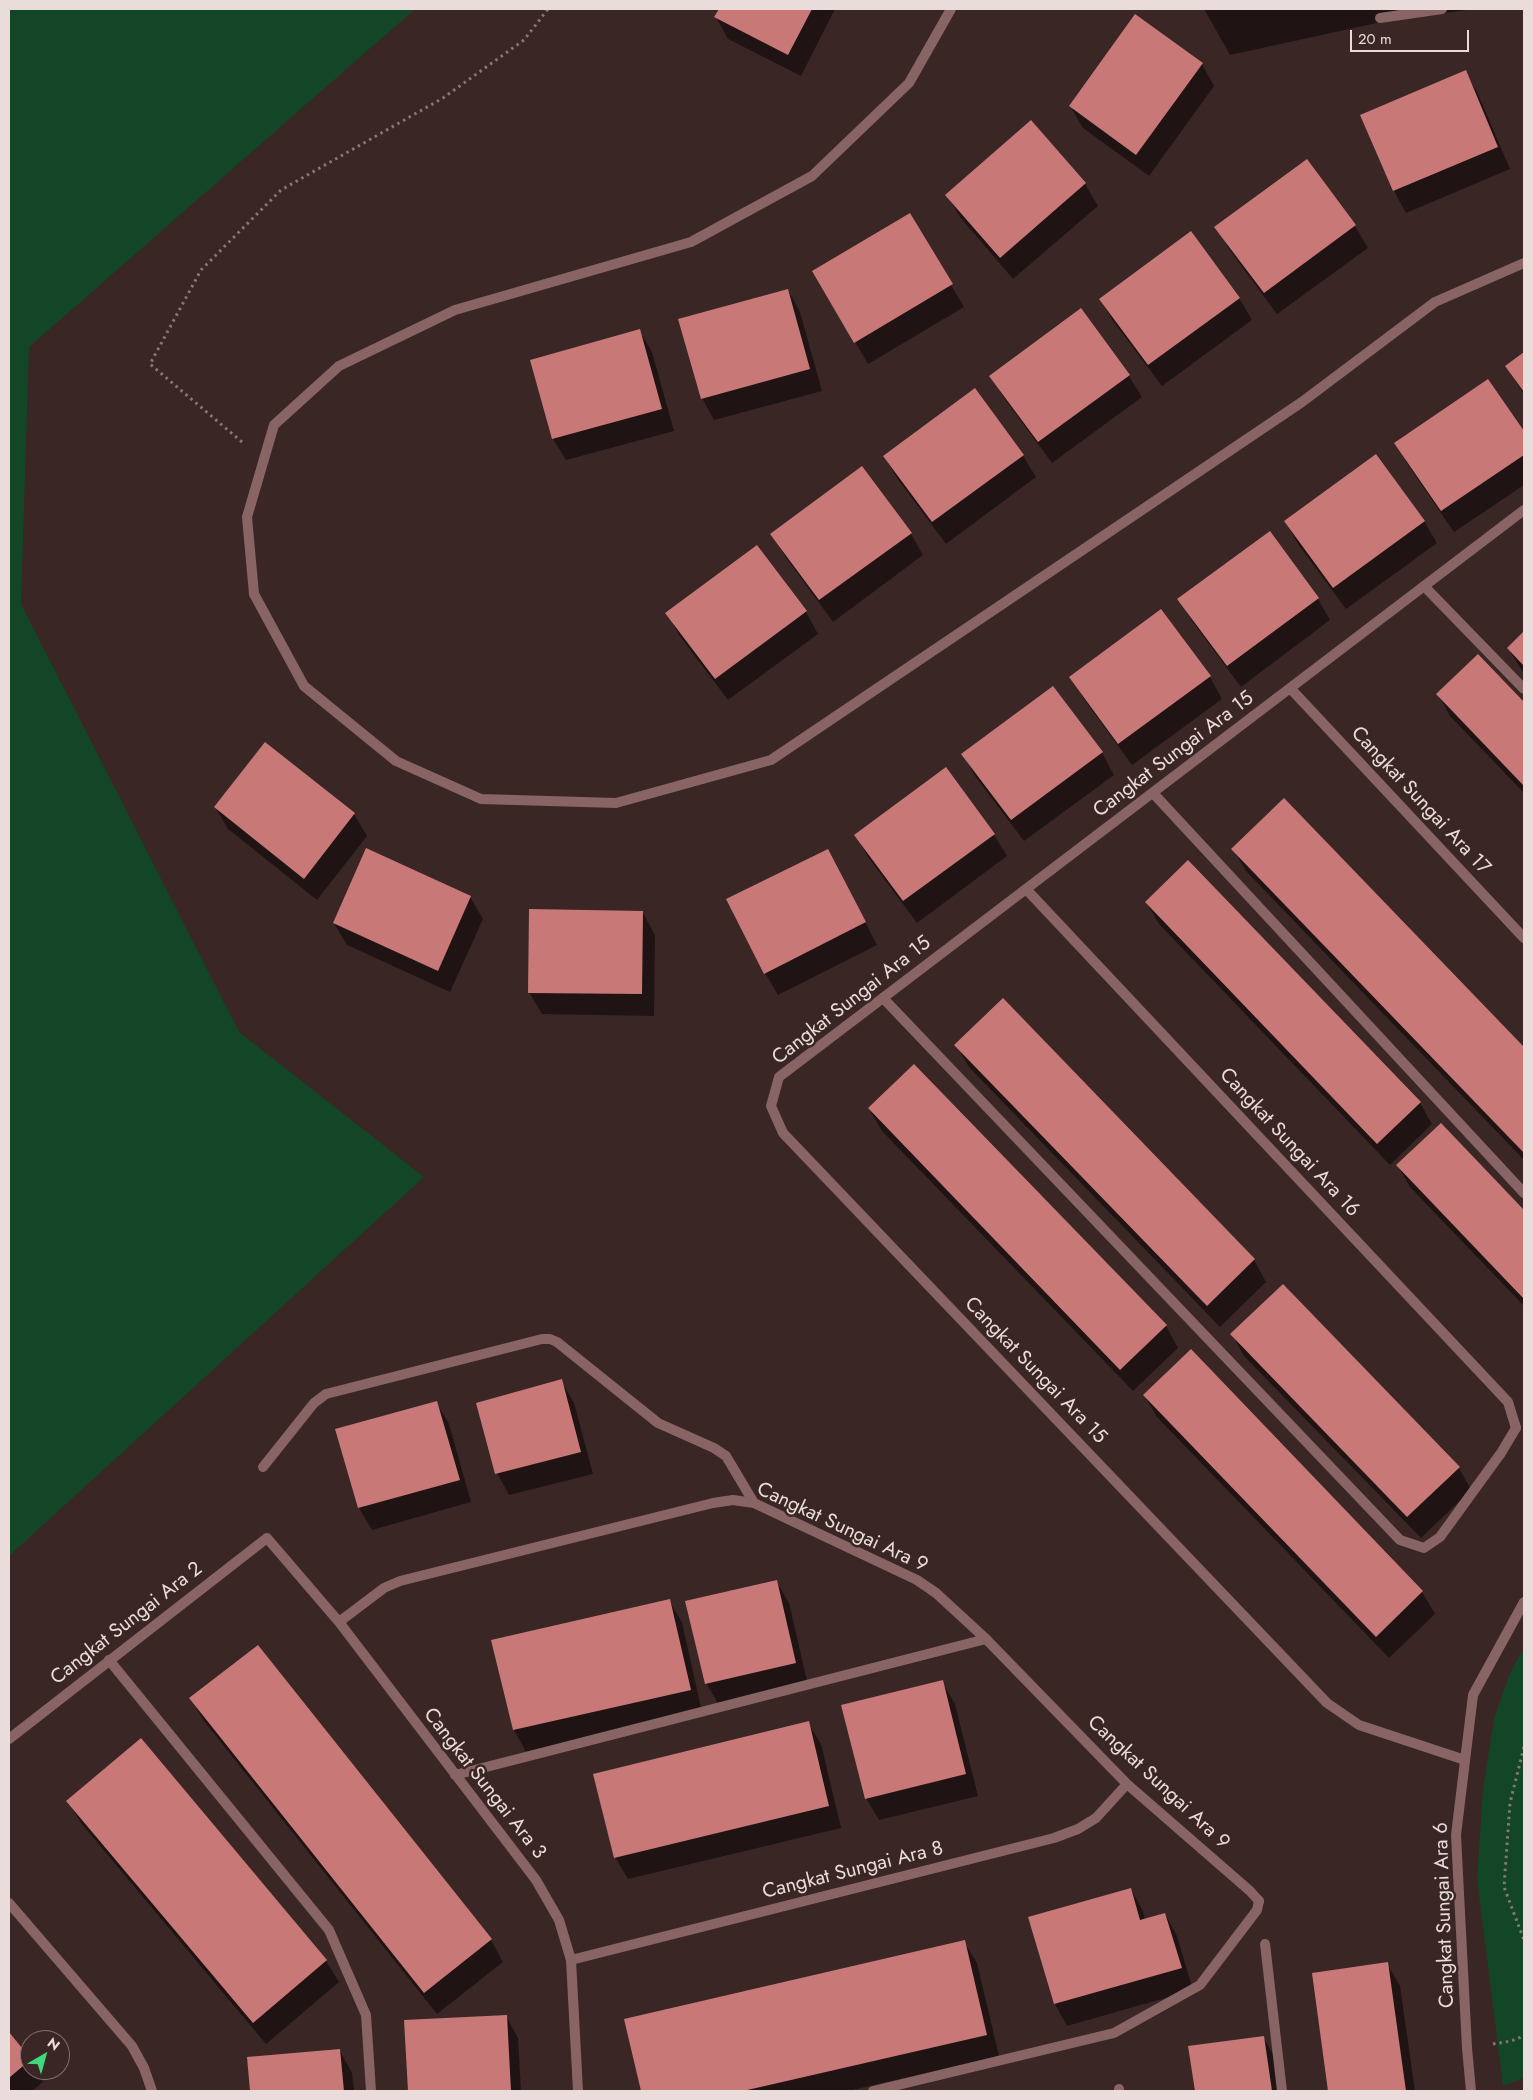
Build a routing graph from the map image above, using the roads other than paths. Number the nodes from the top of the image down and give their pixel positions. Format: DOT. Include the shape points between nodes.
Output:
graph roads {
  1 [pos="951,9"];
  2 [pos="1442,9"];
  3 [pos="1380,18"];
  4 [pos="1524,264"];
  5 [pos="1524,510"];
  6 [pos="1424,586"];
  7 [pos="1290,688"];
  8 [pos="1524,689"];
  9 [pos="1153,793"];
  10 [pos="1026,889"];
  11 [pos="1524,938"];
  12 [pos="883,998"];
  13 [pos="1524,1193"];
  14 [pos="263,1467"];
  15 [pos="754,1503"];
  16 [pos="267,1538"];
  17 [pos="1524,1602"];
  18 [pos="339,1622"];
  19 [pos="986,1640"];
  20 [pos="109,1660"];
  21 [pos="9,1739"];
  22 [pos="1465,1760"];
  23 [pos="455,1774"];
  24 [pos="1127,1784"];
  25 [pos="9,1903"];
  26 [pos="1265,1944"];
  27 [pos="571,1960"];
  28 [pos="152,2091"];
  29 [pos="371,2091"];
  30 [pos="578,2091"];
  31 [pos="873,2091"];
  32 [pos="1282,2091"];
  33 [pos="1471,2091"];
  1 -- 4 [label="street" via="909,83 812,176 691,242 455,310 339,366 274,425 247,518 254,594 304,686 396,761 481,799 616,803 771,760 1302,402 1435,302"];
  2 -- 3 [label="street"];
  5 -- 6 [label="street, Cangkat Sungai Ara 15"];
  6 -- 7 [label="street, Cangkat Sungai Ara 15"];
  6 -- 8 [label="street"];
  7 -- 9 [label="street, Cangkat Sungai Ara 15"];
  7 -- 11 [label="street, Cangkat Sungai Ara 17"];
  9 -- 10 [label="street, Cangkat Sungai Ara 15"];
  9 -- 13 [label="street"];
  10 -- 12 [label="street, Cangkat Sungai Ara 15"];
  10 -- 12 [label="street, Cangkat Sungai Ara 16" via="1508,1402 1516,1428 1501,1454 1440,1537 1424,1548 1400,1540"];
  12 -- 22 [label="street, Cangkat Sungai Ara 15" via="780,1077 771,1106 783,1133 1327,1703 1359,1725"];
  14 -- 15 [label="street" via="314,1402 326,1394 550,1339 658,1423 726,1456"];
  15 -- 18 [label="street, Cangkat Sungai Ara 9" via="733,1500 713,1503 400,1581 384,1588"];
  15 -- 19 [label="street, Cangkat Sungai Ara 9" via="917,1580 936,1593"];
  16 -- 18 [label="street, Cangkat Sungai Ara 3"];
  16 -- 20 [label="street, Cangkat Sungai Ara 2"];
  17 -- 22 [label="street, Cangkat Sungai Ara 6" via="1473,1695"];
  18 -- 23 [label="street, Cangkat Sungai Ara 3"];
  19 -- 23 [label="street"];
  19 -- 24 [label="street, Cangkat Sungai Ara 9"];
  20 -- 21 [label="street, Cangkat Sungai Ara 2"];
  20 -- 29 [label="street" via="329,1930 366,2015"];
  22 -- 33 [label="street, Cangkat Sungai Ara 6" via="1456,1835"];
  23 -- 27 [label="street, Cangkat Sungai Ara 3" via="536,1880 559,1920"];
  24 -- 27 [label="street, Cangkat Sungai Ara 8" via="1096,1818 1054,1838"];
  24 -- 31 [label="street, Cangkat Sungai Ara 9" via="1259,1901 1257,1910 1200,1985 1114,2033"];
  25 -- 28 [label="street" via="132,2046"];
  26 -- 32 [label="street"];
  27 -- 30 [label="street, Cangkat Sungai Ara 3"];
}
